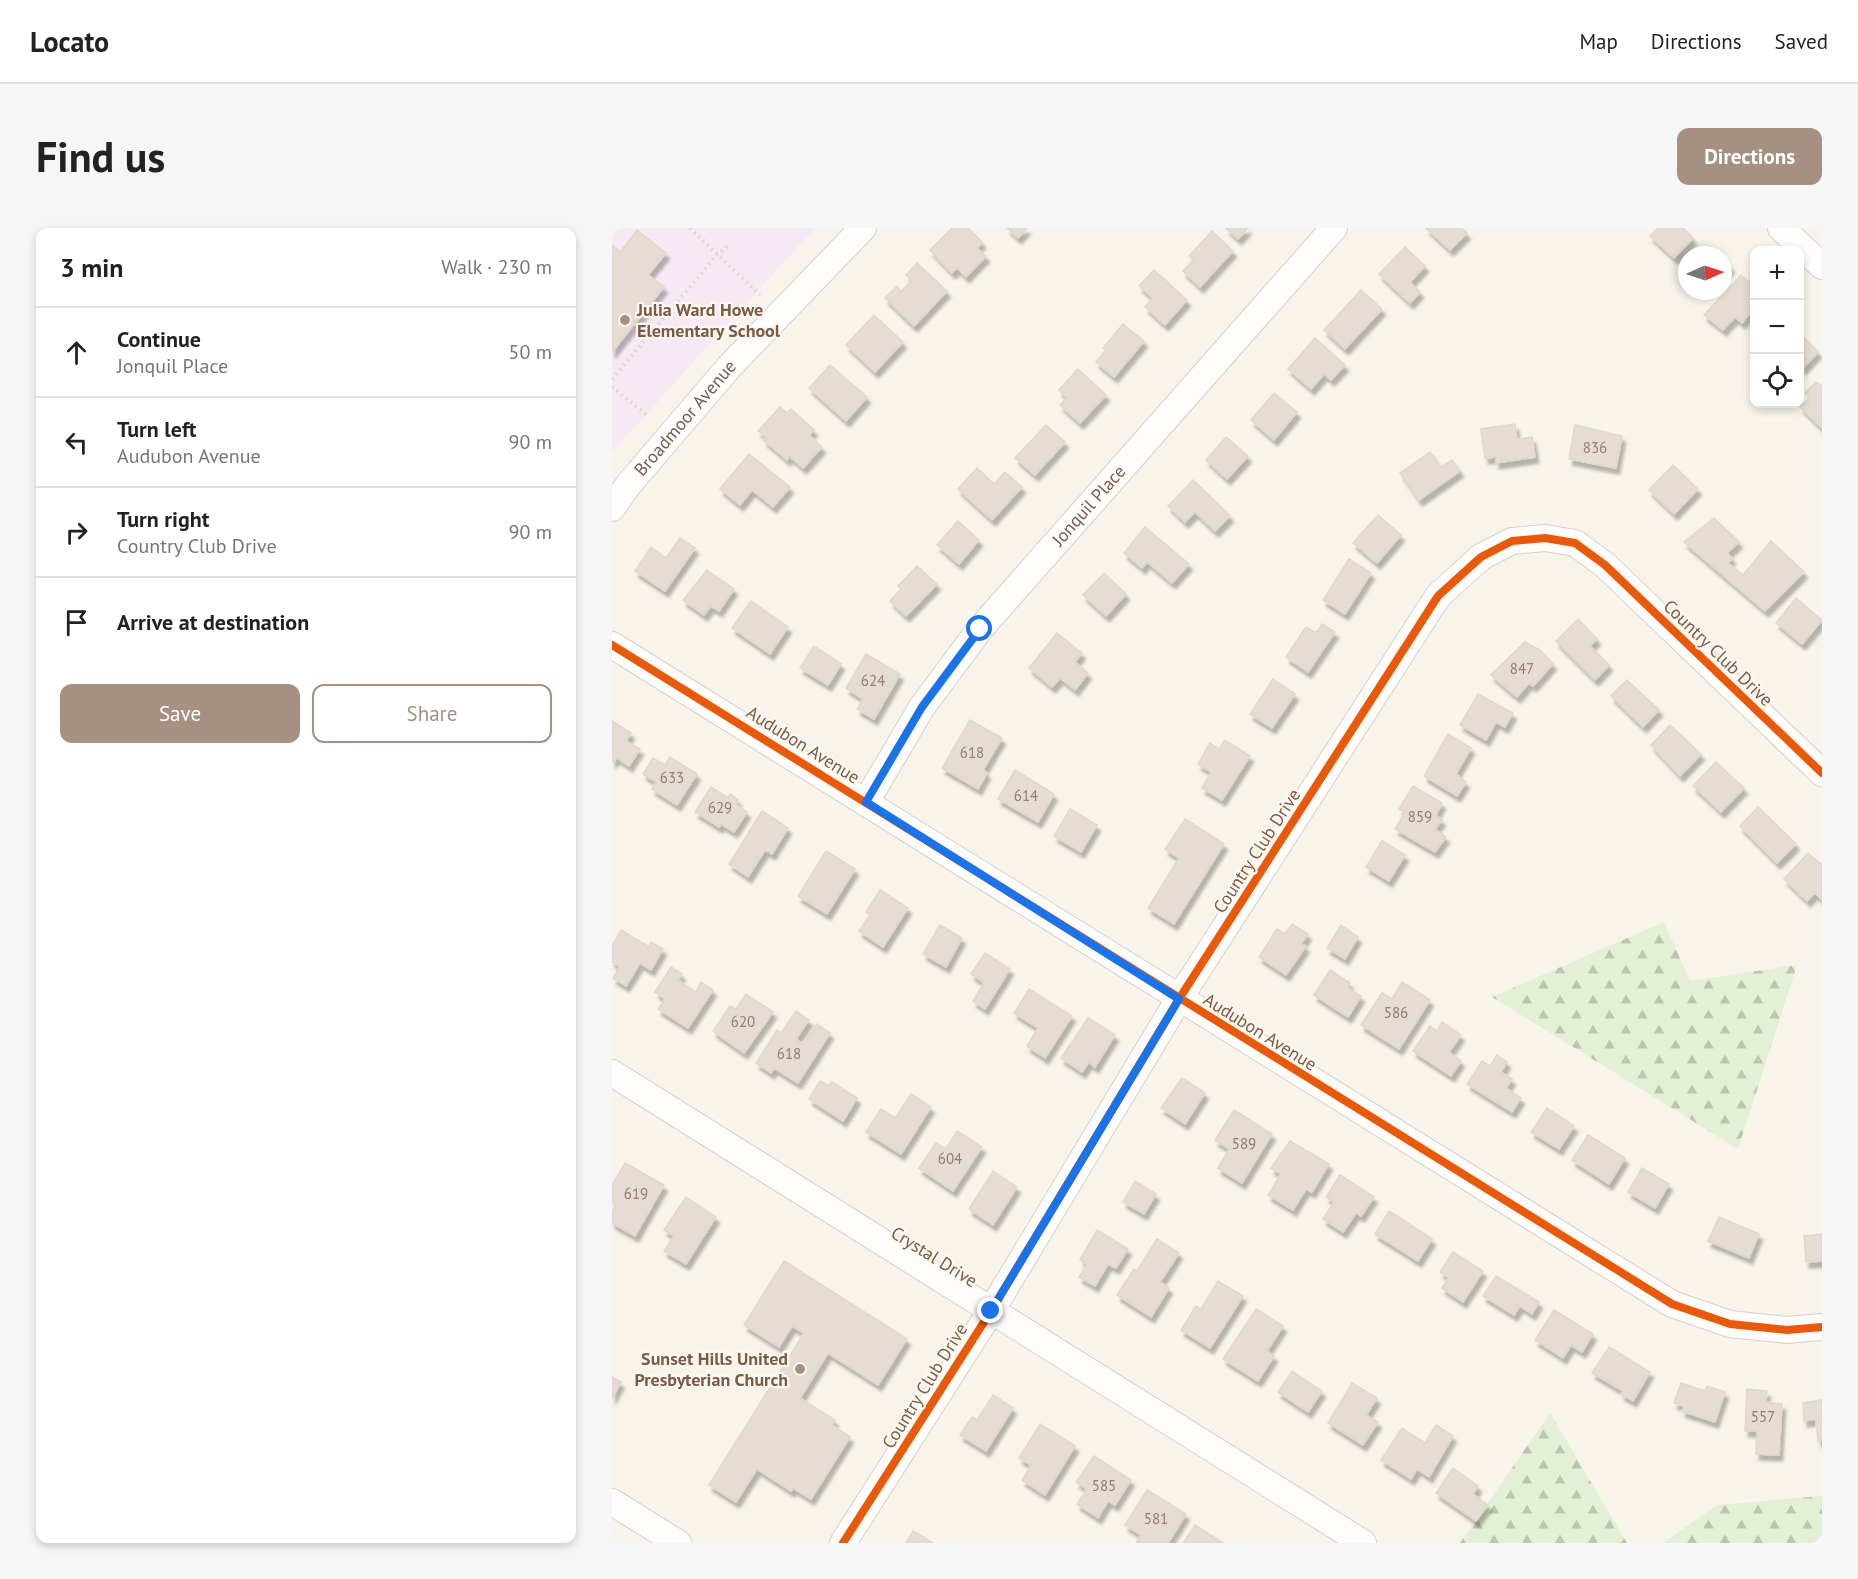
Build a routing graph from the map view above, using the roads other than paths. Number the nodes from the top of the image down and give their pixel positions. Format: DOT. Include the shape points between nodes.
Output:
graph roads {
  1 [pos="863,228"];
  2 [pos="1334,228"];
  3 [pos="1781,228"];
  4 [pos="1822,266"];
  5 [pos="612,508"];
  6 [pos="612,645"];
  7 [pos="1822,773"];
  8 [pos="866,802"];
  9 [pos="1179,999"];
  10 [pos="612,1073"];
  11 [pos="991,1311"];
  12 [pos="1822,1327"];
  13 [pos="612,1502"];
  14 [pos="678,1543"];
  15 [pos="843,1543"];
  16 [pos="1363,1543"];
  1 -- 5 [label="street, Broadmoor Avenue" via="729,367"];
  2 -- 8 [label="street, Jonquil Place" via="980,629 922,707"];
  3 -- 4 [label="street"];
  6 -- 8 [label="street, Audubon Avenue"];
  7 -- 9 [label="street, Country Club Drive" via="1605,565 1575,543 1545,538 1512,541 1481,557 1438,596"];
  8 -- 9 [label="street, Audubon Avenue"];
  9 -- 11 [label="street, Country Club Drive"];
  9 -- 12 [label="street, Audubon Avenue" via="1672,1304 1730,1324 1787,1330"];
  10 -- 11 [label="street, Crystal Drive"];
  11 -- 15 [label="street, Country Club Drive"];
  11 -- 16 [label="street, Crystal Drive"];
  13 -- 14 [label="street"];
}
